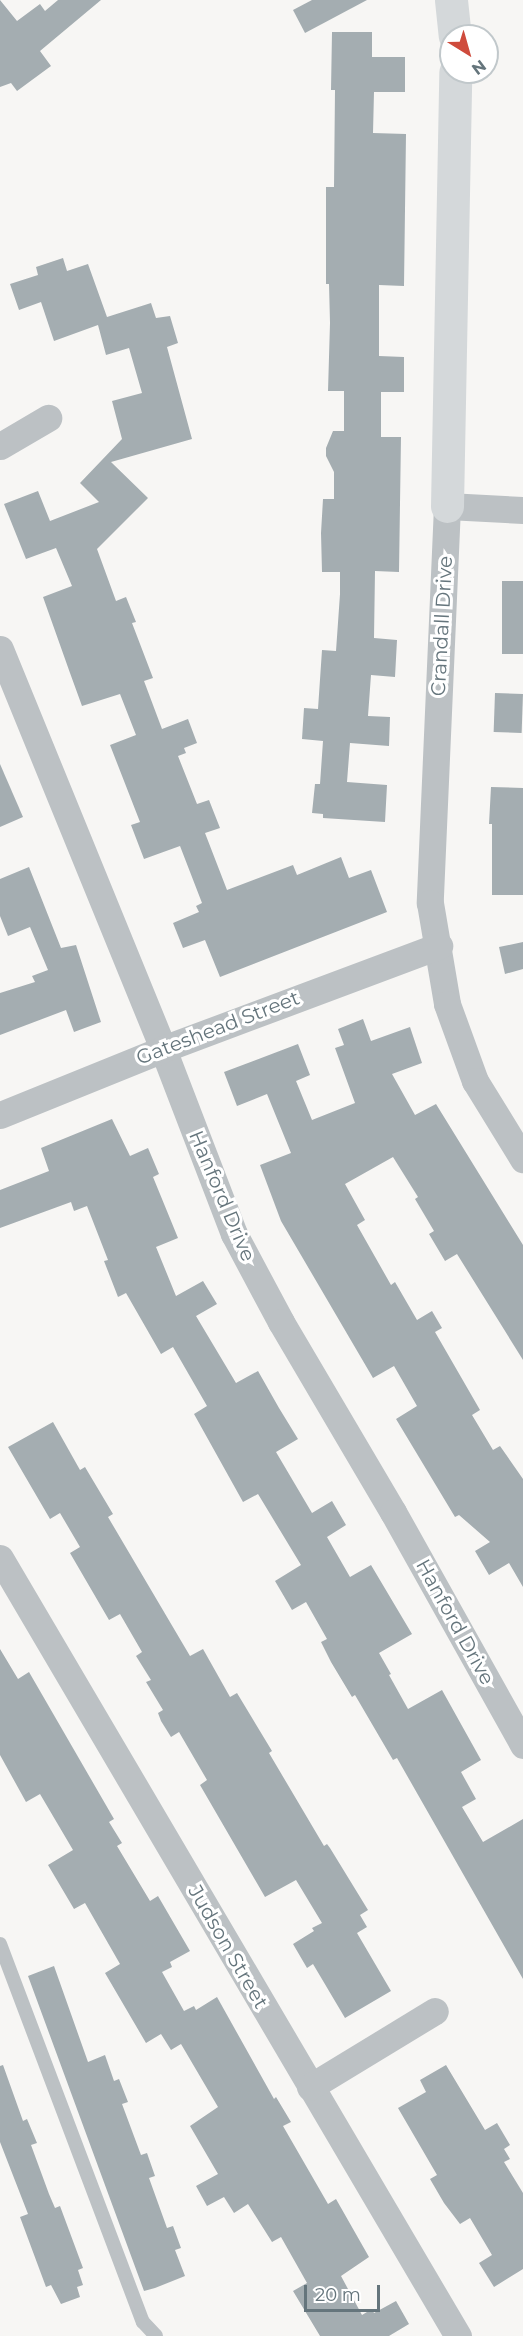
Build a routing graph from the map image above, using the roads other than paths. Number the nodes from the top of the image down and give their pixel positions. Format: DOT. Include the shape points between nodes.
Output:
graph roads {
  1 [pos="451,0"];
  2 [pos="454,24"];
  3 [pos="455,84"];
  4 [pos="48,418"];
  5 [pos="0,446"];
  6 [pos="447,506"];
  7 [pos="523,510"];
  8 [pos="0,649"];
  9 [pos="439,946"];
  10 [pos="163,1049"];
  11 [pos="0,1115"];
  12 [pos="523,1159"];
  13 [pos="0,1558"];
  14 [pos="523,1745"];
  15 [pos="0,1944"];
  16 [pos="435,2011"];
  17 [pos="310,2087"];
  18 [pos="156,2336"];
  19 [pos="458,2336"];
  1 -- 2 [label="street"];
  3 -- 6 [label="street, Crandall Drive"];
  4 -- 5 [label="street"];
  6 -- 7 [label="street"];
  6 -- 9 [label="street, Crandall Drive" via="430,903"];
  8 -- 10 [label="street, Hanford Drive"];
  9 -- 10 [label="street, Gateshead Street"];
  9 -- 12 [label="street, Crandall Drive" via="447,1004 475,1081"];
  10 -- 11 [label="street, Gateshead Street"];
  10 -- 14 [label="street, Hanford Drive" via="234,1234"];
  13 -- 17 [label="street, Judson Street"];
  15 -- 18 [label="lane" via="143,2322"];
  16 -- 17 [label="street"];
  17 -- 19 [label="street, Judson Street"];
}
